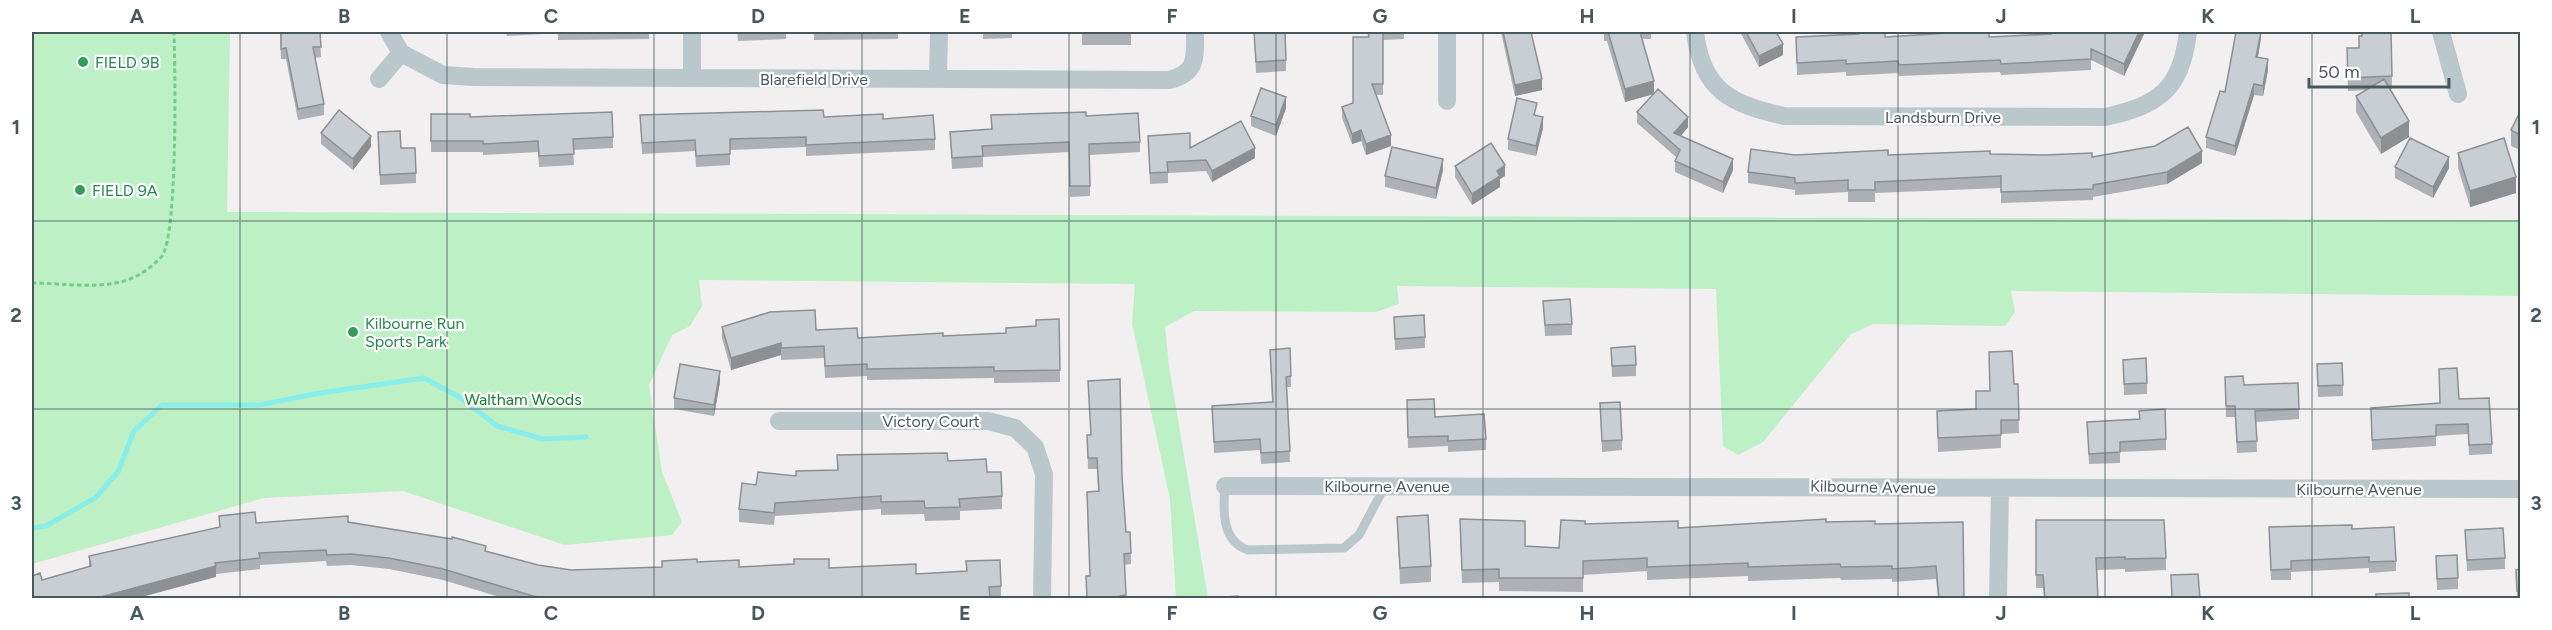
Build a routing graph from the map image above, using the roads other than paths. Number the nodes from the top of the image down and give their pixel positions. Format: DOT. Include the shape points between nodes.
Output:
graph roads {
  1 [pos="389,32"];
  2 [pos="692,32"];
  3 [pos="939,32"];
  4 [pos="1195,32"];
  5 [pos="1447,32"];
  6 [pos="1695,32"];
  7 [pos="2188,32"];
  8 [pos="2441,32"];
  9 [pos="401,53"];
  10 [pos="692,78"];
  11 [pos="379,79"];
  12 [pos="938,79"];
  13 [pos="2458,94"];
  14 [pos="1447,101"];
  15 [pos="779,421"];
  16 [pos="1225,486"];
  17 [pos="1385,486"];
  18 [pos="2000,488"];
  19 [pos="2520,489"];
  20 [pos="1043,596"];
  21 [pos="1998,598"];
  1 -- 9 [label="street"];
  2 -- 10 [label="street"];
  3 -- 12 [label="street"];
  4 -- 12 [label="street, Blarefield Drive" via="1192,67 1182,77 1169,80"];
  5 -- 14 [label="street"];
  6 -- 7 [label="street, Landsburn Drive" via="1701,61 1716,86 1747,108 1784,116 2105,117 2139,109 2168,88 2185,58"];
  8 -- 13 [label="street"];
  9 -- 10 [label="street, Blarefield Drive" via="443,75"];
  9 -- 11 [label="street"];
  10 -- 12 [label="street, Blarefield Drive"];
  15 -- 20 [label="street, Victory Court" via="988,422 1015,428 1035,447 1044,474"];
  16 -- 17 [label="street, Kilbourne Avenue"];
  16 -- 17 [label="lane" via="1224,522 1239,547 1248,550 1344,548 1359,535"];
  17 -- 18 [label="street, Kilbourne Avenue"];
  18 -- 19 [label="street, Kilbourne Avenue"];
  18 -- 21 [label="street"];
}
